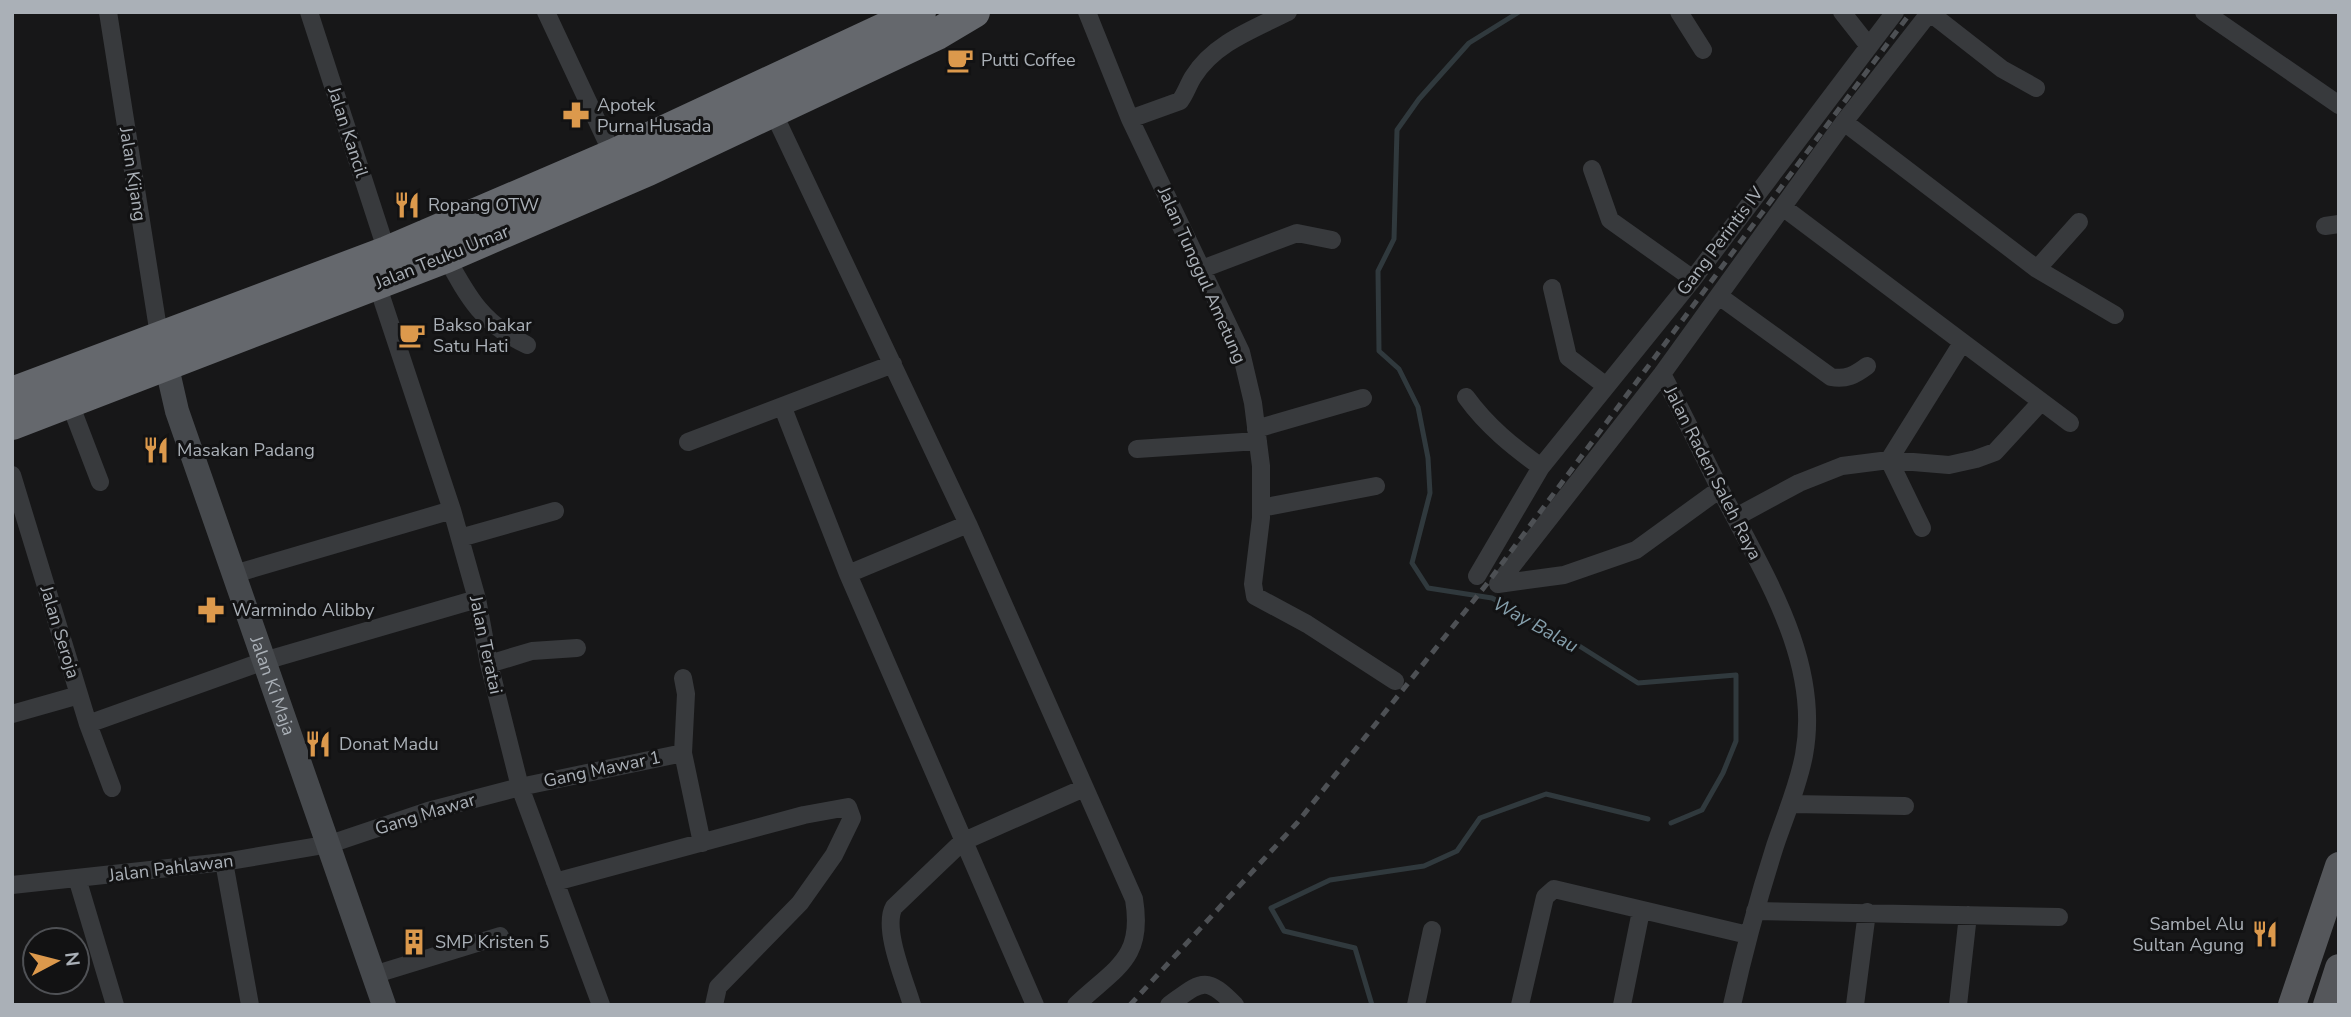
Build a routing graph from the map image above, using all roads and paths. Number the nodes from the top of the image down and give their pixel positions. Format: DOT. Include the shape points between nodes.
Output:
graph roads {
  1 [pos="108,12"];
  2 [pos="309,12"];
  3 [pos="546,12"];
  4 [pos="920,12"];
  5 [pos="974,12"];
  6 [pos="1087,12"];
  7 [pos="1287,12"];
  8 [pos="1679,12"];
  9 [pos="1842,12"];
  10 [pos="1895,12"];
  11 [pos="1929,12"];
  12 [pos="2204,12"];
  13 [pos="1868,45"];
  14 [pos="1703,50"];
  15 [pos="2036,88"];
  16 [pos="2339,105"];
  17 [pos="773,112"];
  18 [pos="1130,119"];
  19 [pos="1844,122"];
  20 [pos="613,155"];
  21 [pos="1592,169"];
  22 [pos="1784,208"];
  23 [pos="2079,222"];
  24 [pos="1332,240"];
  25 [pos="387,252"];
  26 [pos="446,257"];
  27 [pos="1202,269"];
  28 [pos="2037,269"];
  29 [pos="1693,279"];
  30 [pos="377,284"];
  31 [pos="1552,288"];
  32 [pos="1719,296"];
  33 [pos="2115,315"];
  34 [pos="1962,344"];
  35 [pos="527,345"];
  36 [pos="162,349"];
  37 [pos="893,364"];
  38 [pos="1867,366"];
  39 [pos="1662,374"];
  40 [pos="1606,386"];
  41 [pos="12,393"];
  42 [pos="1466,397"];
  43 [pos="1363,398"];
  44 [pos="69,401"];
  45 [pos="2040,403"];
  46 [pos="783,408"];
  47 [pos="2070,423"];
  48 [pos="12,424"];
  49 [pos="1257,435"];
  50 [pos="688,442"];
  51 [pos="1137,449"];
  52 [pos="1889,460"];
  53 [pos="1541,467"];
  54 [pos="12,475"];
  55 [pos="100,482"];
  56 [pos="1376,486"];
  57 [pos="1720,489"];
  58 [pos="1261,508"];
  59 [pos="452,510"];
  60 [pos="555,511"];
  61 [pos="1736,517"];
  62 [pos="968,524"];
  63 [pos="1922,528"];
  64 [pos="460,538"];
  65 [pos="234,574"];
  66 [pos="848,574"];
  67 [pos="1477,576"];
  68 [pos="477,599"];
  69 [pos="577,648"];
  70 [pos="264,661"];
  71 [pos="489,664"];
  72 [pos="683,678"];
  73 [pos="1395,681"];
  74 [pos="79,695"];
  75 [pos="12,714"];
  76 [pos="88,724"];
  77 [pos="684,753"];
  78 [pos="520,787"];
  79 [pos="112,788"];
  80 [pos="1084,788"];
  81 [pos="1792,804"];
  82 [pos="1905,806"];
  83 [pos="962,842"];
  84 [pos="702,843"];
  85 [pos="330,844"];
  86 [pos="224,862"];
  87 [pos="2338,871"];
  88 [pos="77,878"];
  89 [pos="555,882"];
  90 [pos="12,885"];
  91 [pos="1641,911"];
  92 [pos="1755,911"];
  93 [pos="1867,912"];
  94 [pos="1968,915"];
  95 [pos="2059,917"];
  96 [pos="1432,930"];
  97 [pos="1748,935"];
  98 [pos="500,936"];
  99 [pos="2339,968"];
  100 [pos="373,975"];
  101 [pos="115,1005"];
  102 [pos="250,1005"];
  103 [pos="384,1005"];
  104 [pos="601,1005"];
  105 [pos="714,1005"];
  106 [pos="912,1005"];
  107 [pos="1035,1005"];
  108 [pos="1076,1005"];
  109 [pos="1169,1005"];
  110 [pos="1235,1005"];
  111 [pos="1416,1005"];
  112 [pos="1520,1005"];
  113 [pos="1622,1005"];
  114 [pos="1732,1005"];
  115 [pos="1855,1005"];
  116 [pos="1958,1005"];
  117 [pos="2292,1005"];
  118 [pos="2327,1005"];
  1 -- 36 [label="street, Jalan Kijang"];
  2 -- 25 [label="street, Jalan Kancil"];
  3 -- 20 [label="street"];
  4 -- 20 [label="highway, Jalan Teuku Umar"];
  5 -- 17 [label="highway, Jalan Teuku Umar"];
  6 -- 18 [label="street, Jalan Tunggul Ametung"];
  7 -- 18 [label="street" via="1244,32 1216,53 1192,78 1180,101"];
  8 -- 14 [label="street"];
  9 -- 13 [label="street"];
  10 -- 13 [label="street, Gang Perintis IV"];
  11 -- 15 [label="street" via="2002,69"];
  11 -- 19 [label="street, Jalan Raden Saleh Raya"];
  12 -- 16 [label="street"];
  13 -- 29 [label="street, Gang Perintis IV"];
  17 -- 26 [label="highway, Jalan Teuku Umar"];
  17 -- 37 [label="street"];
  18 -- 27 [label="street, Jalan Tunggul Ametung"];
  19 -- 22 [label="street, Jalan Raden Saleh Raya"];
  19 -- 28 [label="street"];
  20 -- 25 [label="highway, Jalan Teuku Umar"];
  21 -- 29 [label="street" via="1609,220"];
  22 -- 32 [label="street, Jalan Raden Saleh Raya"];
  22 -- 34 [label="street"];
  23 -- 28 [label="street"];
  24 -- 27 [label="street" via="1297,233"];
  25 -- 36 [label="highway, Jalan Teuku Umar"];
  26 -- 30 [label="highway, Jalan Teuku Umar"];
  26 -- 35 [label="street" via="486,320"];
  27 -- 49 [label="street, Jalan Tunggul Ametung" via="1241,352"];
  28 -- 33 [label="street"];
  29 -- 40 [label="street, Gang Perintis IV"];
  30 -- 36 [label="highway, Jalan Teuku Umar"];
  30 -- 59 [label="street, Jalan Teratai"];
  31 -- 40 [label="street" via="1568,357"];
  32 -- 38 [label="street" via="1831,377 1853,376"];
  32 -- 39 [label="street, Jalan Raden Saleh Raya"];
  34 -- 45 [label="street"];
  34 -- 52 [label="street"];
  36 -- 41 [label="highway, Jalan Teuku Umar"];
  36 -- 44 [label="highway, Jalan Teuku Umar"];
  36 -- 65 [label="main road, Jalan Ki Maja" via="177,411"];
  37 -- 46 [label="street"];
  37 -- 62 [label="street"];
  39 -- 57 [label="street, Jalan Raden Saleh Raya"];
  39 -- 57 [label="street" via="1498,584 1564,575 1636,550"];
  40 -- 53 [label="street, Gang Perintis IV"];
  42 -- 53 [label="street" via="1512,446"];
  43 -- 49 [label="street"];
  44 -- 48 [label="highway, Jalan Teuku Umar"];
  44 -- 55 [label="street"];
  45 -- 47 [label="street"];
  45 -- 52 [label="street" via="1995,452 1949,465"];
  46 -- 50 [label="street"];
  46 -- 66 [label="street"];
  49 -- 51 [label="street"];
  49 -- 58 [label="street, Jalan Tunggul Ametung"];
  52 -- 61 [label="street" via="1842,466"];
  52 -- 63 [label="street"];
  53 -- 67 [label="street, Gang Perintis IV"];
  54 -- 74 [label="street, Jalan Seroja"];
  56 -- 58 [label="street"];
  57 -- 61 [label="street, Jalan Raden Saleh Raya"];
  58 -- 73 [label="street, Jalan Tunggul Ametung" via="1255,596"];
  59 -- 64 [label="street, Jalan Teratai"];
  59 -- 65 [label="street"];
  60 -- 64 [label="street"];
  61 -- 81 [label="street, Jalan Raden Saleh Raya" via="1757,555 1800,662 1804,753"];
  62 -- 66 [label="street"];
  62 -- 80 [label="street"];
  64 -- 68 [label="street, Jalan Teratai"];
  65 -- 70 [label="main road, Jalan Ki Maja"];
  66 -- 83 [label="street"];
  68 -- 70 [label="street"];
  68 -- 71 [label="street, Jalan Teratai"];
  69 -- 71 [label="street" via="532,651"];
  70 -- 76 [label="street"];
  70 -- 85 [label="main road, Jalan Ki Maja"];
  71 -- 78 [label="street, Jalan Teratai"];
  72 -- 77 [label="street"];
  74 -- 75 [label="street"];
  74 -- 76 [label="street, Jalan Seroja"];
  76 -- 79 [label="street, Jalan Seroja"];
  77 -- 78 [label="street, Gang Mawar 1"];
  77 -- 84 [label="street"];
  78 -- 85 [label="street, Gang Mawar"];
  78 -- 89 [label="street, Jalan Teratai"];
  80 -- 83 [label="street"];
  80 -- 108 [label="street" via="1134,900 1138,926 1127,957"];
  81 -- 82 [label="street"];
  81 -- 92 [label="street, Jalan Raden Saleh Raya"];
  83 -- 106 [label="street" via="890,913 891,934"];
  83 -- 107 [label="street"];
  84 -- 89 [label="street"];
  84 -- 105 [label="street" via="804,815 852,810 852,818 817,879 800,903 725,979"];
  85 -- 86 [label="street, Jalan Pahlawan"];
  85 -- 100 [label="main road, Jalan Ki Maja"];
  86 -- 88 [label="street, Jalan Pahlawan"];
  86 -- 102 [label="street"];
  87 -- 117 [label="main road"];
  88 -- 90 [label="street, Jalan Pahlawan"];
  88 -- 101 [label="street"];
  89 -- 104 [label="street, Jalan Teratai"];
  91 -- 97 [label="street"];
  91 -- 112 [label="street" via="1550,891"];
  91 -- 113 [label="street"];
  92 -- 93 [label="street"];
  92 -- 97 [label="street, Jalan Raden Saleh Raya"];
  93 -- 94 [label="street"];
  93 -- 115 [label="street"];
  94 -- 95 [label="street"];
  94 -- 116 [label="street"];
  96 -- 111 [label="street"];
  97 -- 114 [label="street, Jalan Raden Saleh Raya"];
  98 -- 100 [label="street"];
  99 -- 118 [label="main road"];
  100 -- 103 [label="main road, Jalan Ki Maja"];
  109 -- 110 [label="street" via="1198,984 1208,983 1216,985"];
}
